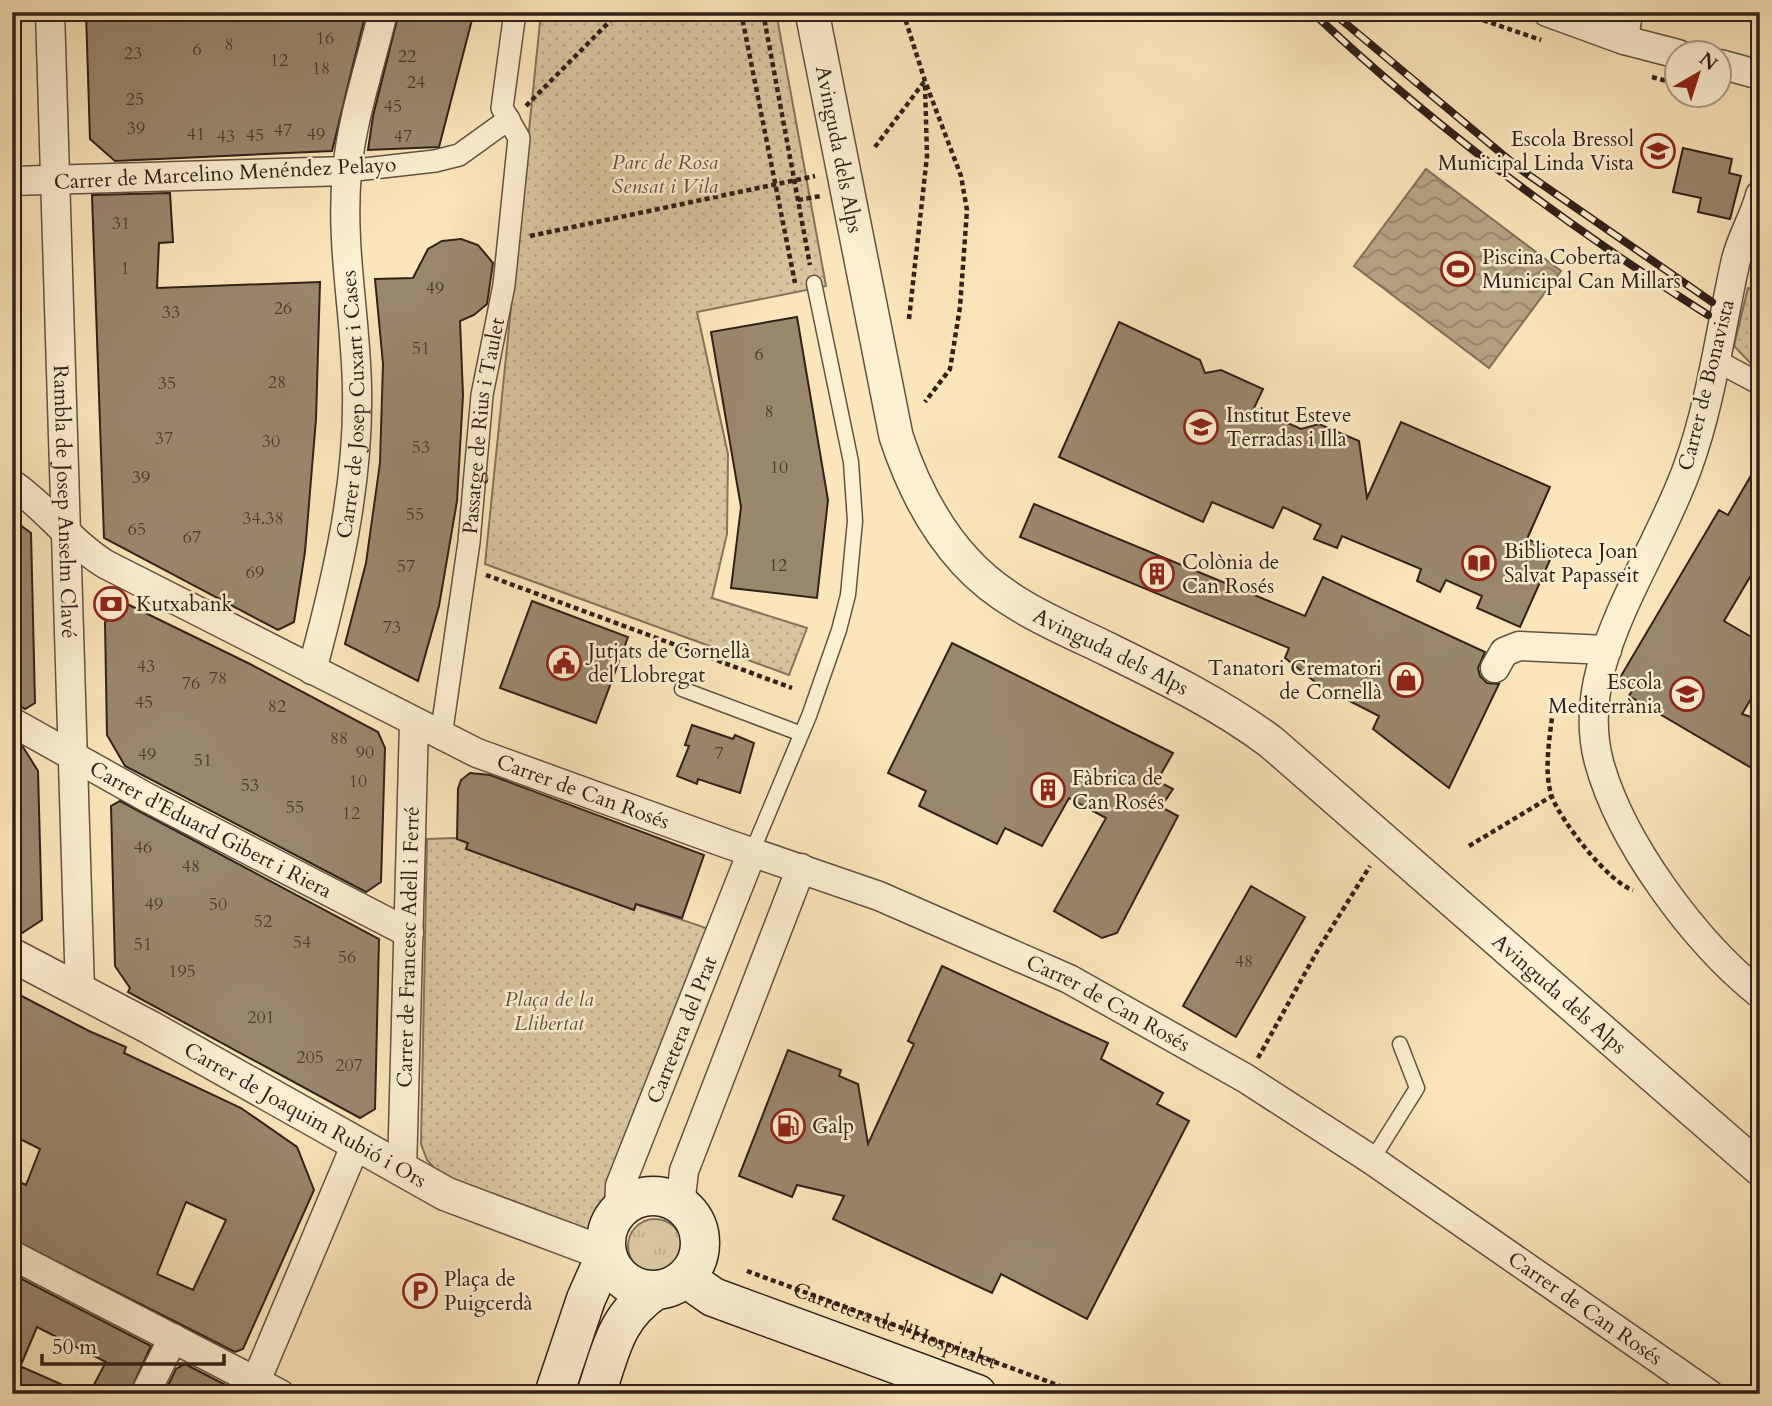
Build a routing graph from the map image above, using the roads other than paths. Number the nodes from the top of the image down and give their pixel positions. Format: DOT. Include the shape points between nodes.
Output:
graph roads {
  1 [pos="50,12"];
  2 [pos="383,12"];
  3 [pos="515,12"];
  4 [pos="812,12"];
  5 [pos="1547,12"];
  6 [pos="1628,12"];
  7 [pos="1624,40"];
  8 [pos="1664,50"];
  9 [pos="1734,68"];
  10 [pos="1760,75"];
  11 [pos="509,119"];
  12 [pos="346,171"];
  13 [pos="12,181"];
  14 [pos="55,181"];
  15 [pos="1759,210"];
  16 [pos="814,283"];
  17 [pos="1715,360"];
  18 [pos="1760,384"];
  19 [pos="12,484"];
  20 [pos="66,531"];
  21 [pos="1607,650"];
  22 [pos="1496,668"];
  23 [pos="312,670"];
  24 [pos="682,689"];
  25 [pos="12,722"];
  26 [pos="414,723"];
  27 [pos="799,733"];
  28 [pos="441,736"];
  29 [pos="73,756"];
  30 [pos="752,852"];
  31 [pos="801,868"];
  32 [pos="409,933"];
  33 [pos="12,955"];
  34 [pos="80,991"];
  35 [pos="1760,994"];
  36 [pos="1400,1044"];
  37 [pos="356,1144"];
  38 [pos="1372,1160"];
  39 [pos="1760,1169"];
  40 [pos="402,1171"];
  41 [pos="680,1205"];
  42 [pos="620,1209"];
  43 [pos="606,1254"];
  44 [pos="12,1255"];
  45 [pos="671,1284"];
  46 [pos="173,1338"];
  47 [pos="268,1387"];
  48 [pos="145,1394"];
  49 [pos="554,1394"];
  50 [pos="596,1394"];
  51 [pos="977,1394"];
  52 [pos="1709,1394"];
  1 -- 14 [label="street, Rambla de Josep Anselm Clavé"];
  2 -- 12 [label="street, Carrer de Josep Cuxart i Cases"];
  3 -- 11 [label="street, Passatge de Rius i Taulet" via="502,108"];
  4 -- 39 [label="street, Avinguda dels Alps" via="896,436 916,490 956,551 1023,608 1212,701 1271,742"];
  5 -- 7 [label="street"];
  6 -- 7 [label="street"];
  7 -- 8 [label="street"];
  9 -- 10 [label="street"];
  11 -- 12 [label="street, Carrer de Marcelino Menéndez Pelayo" via="459,155"];
  11 -- 28 [label="street, Passatge de Rius i Taulet" via="519,138 509,240 482,395 466,567"];
  12 -- 14 [label="street, Carrer de Marcelino Menéndez Pelayo"];
  12 -- 23 [label="street, Carrer de Josep Cuxart i Cases" via="347,262 358,390 355,453 345,537"];
  13 -- 14 [label="street, Carrer de Marcelino Menéndez Pelayo"];
  14 -- 20 [label="street, Rambla de Josep Anselm Clavé"];
  15 -- 17 [label="street, Carrer de Bonavista" via="1742,238"];
  16 -- 27 [label="lane" via="850,462 855,521 848,595 839,630"];
  17 -- 18 [label="street"];
  17 -- 21 [label="street, Carrer de Bonavista" via="1686,471"];
  19 -- 20 [label="street, Carrer de Can Rosés"];
  20 -- 23 [label="street, Carrer de Can Rosés" via="105,564"];
  20 -- 29 [label="street, Rambla de Josep Anselm Clavé"];
  21 -- 22 [label="street" via="1519,646 1504,652"];
  21 -- 35 [label="street, Carrer de Bonavista" via="1595,692 1594,715 1607,786 1640,850 1685,919 1712,951"];
  23 -- 26 [label="street, Carrer de Can Rosés"];
  24 -- 27 [label="lane"];
  25 -- 29 [label="street, Carrer d'Eduard Gibert i Riera"];
  26 -- 28 [label="street, Carrer de Can Rosés"];
  26 -- 32 [label="street, Carrer de Francesc Adell i Ferré"];
  27 -- 30 [label="lane"];
  28 -- 30 [label="street, Carrer de Can Rosés"];
  29 -- 32 [label="street, Carrer d'Eduard Gibert i Riera"];
  29 -- 34 [label="street, Rambla de Josep Anselm Clavé"];
  30 -- 31 [label="street, Carrer de Can Rosés"];
  30 -- 42 [label="street, Carretera del Prat" via="620,1186"];
  31 -- 38 [label="street, Carrer de Can Rosés" via="879,896 1069,979 1245,1078"];
  31 -- 41 [label="street" via="684,1171"];
  32 -- 40 [label="street, Carrer de Francesc Adell i Ferré"];
  33 -- 34 [label="street, Carrer de Joaquim Rubió i Ors"];
  34 -- 37 [label="street, Carrer de Joaquim Rubió i Ors"];
  36 -- 38 [label="lane" via="1417,1088"];
  37 -- 40 [label="street, Carrer de Joaquim Rubió i Ors"];
  37 -- 47 [label="street"];
  38 -- 52 [label="street, Carrer de Can Rosés"];
  40 -- 43 [label="street, Carrer de Joaquim Rubió i Ors" via="446,1194"];
  41 -- 42 [label="main road" via="654,1194 630,1200"];
  41 -- 45 [label="main road" via="691,1214 700,1243 697,1260"];
  42 -- 43 [label="main road" via="607,1232"];
  43 -- 45 [label="main road" via="623,1280 643,1289"];
  43 -- 49 [label="main road"];
  44 -- 46 [label="street"];
  45 -- 50 [label="main road" via="639,1301 621,1323"];
  45 -- 51 [label="main road, Carretera de l'Hospitalet"];
  46 -- 47 [label="street"];
  46 -- 48 [label="street"];
}
